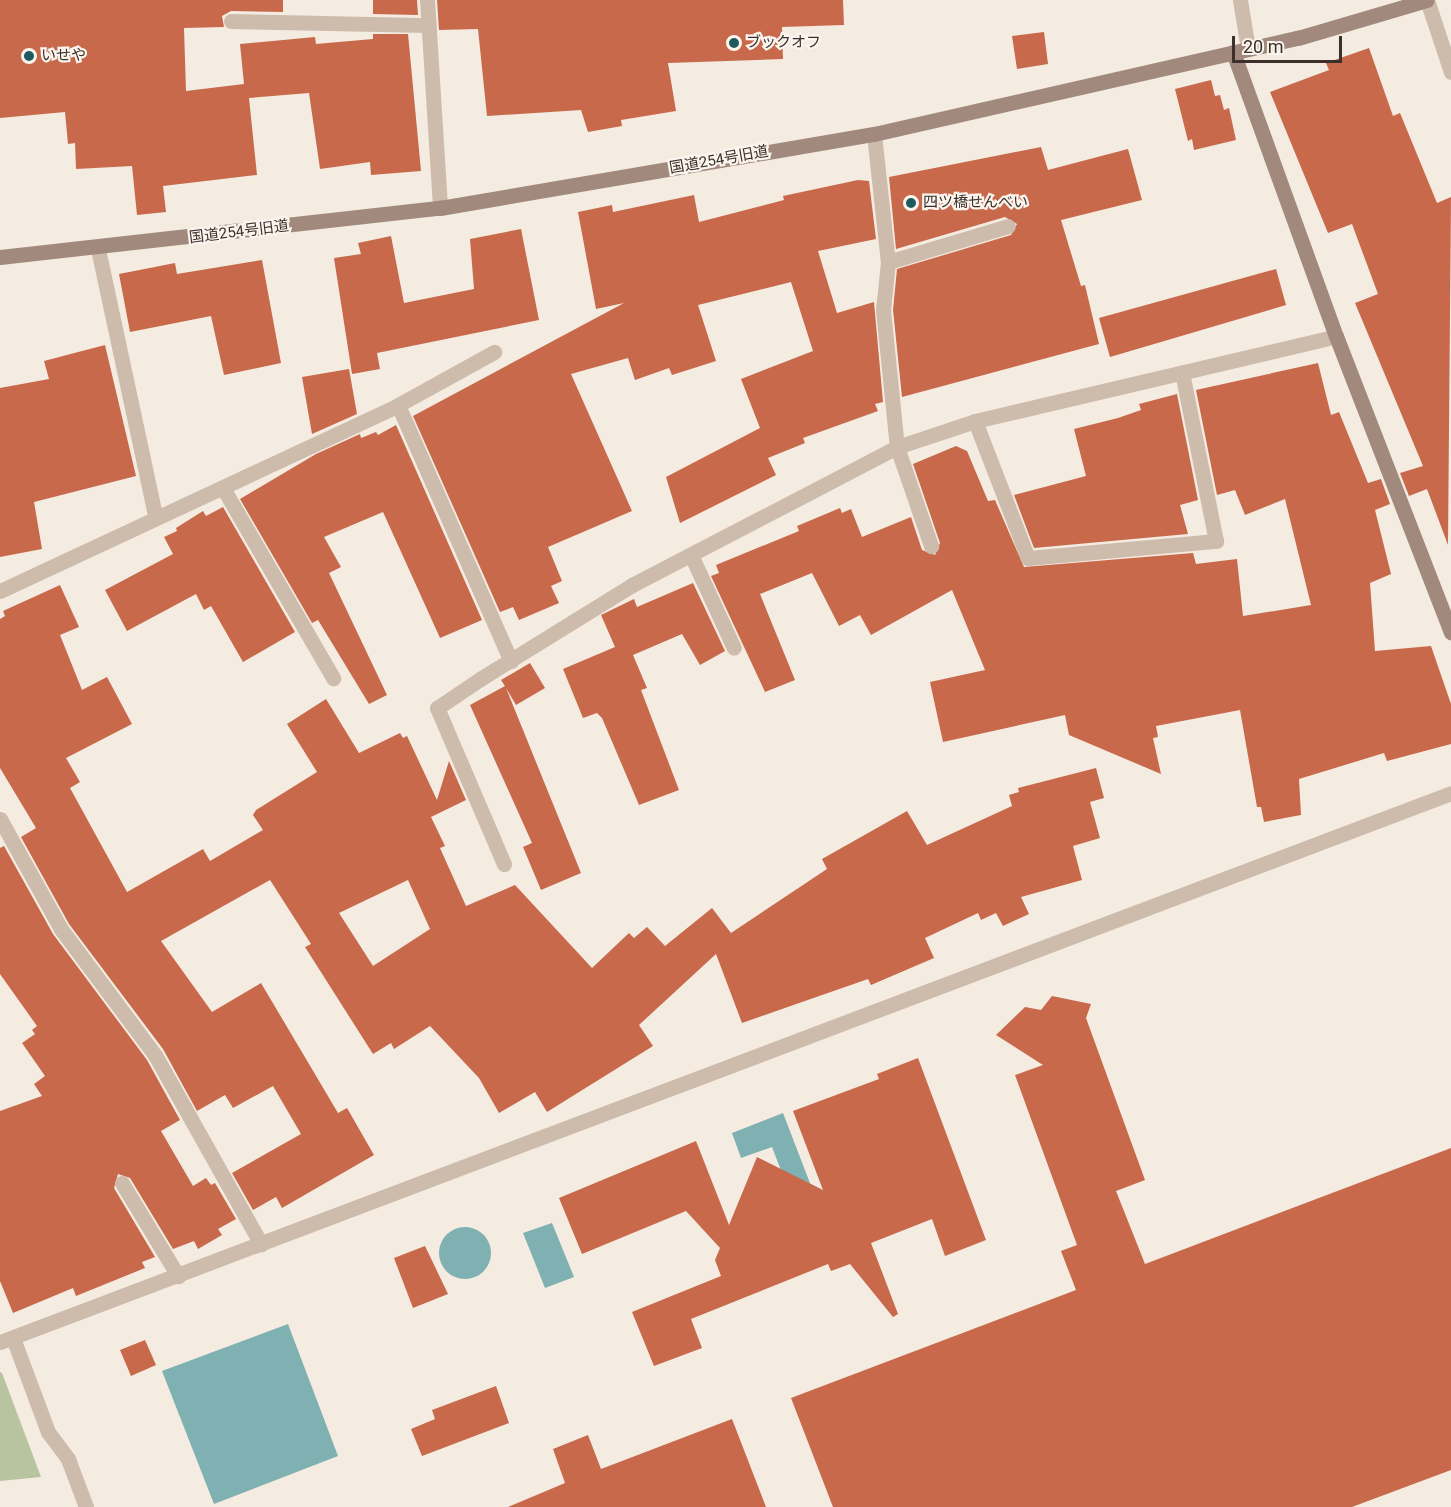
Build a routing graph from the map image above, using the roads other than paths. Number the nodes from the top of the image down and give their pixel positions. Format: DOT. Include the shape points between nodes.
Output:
graph roads {
  1 [pos="427,0"];
  2 [pos="1240,0"];
  3 [pos="1427,0"];
  4 [pos="231,21"];
  5 [pos="428,25"];
  6 [pos="1248,49"];
  7 [pos="1233,52"];
  8 [pos="1451,72"];
  9 [pos="874,134"];
  10 [pos="440,208"];
  11 [pos="1008,226"];
  12 [pos="98,249"];
  13 [pos="0,257"];
  14 [pos="888,262"];
  15 [pos="1336,336"];
  16 [pos="494,352"];
  17 [pos="1182,372"];
  18 [pos="398,405"];
  19 [pos="975,421"];
  20 [pos="897,447"];
  21 [pos="223,488"];
  22 [pos="155,516"];
  23 [pos="930,546"];
  24 [pos="691,555"];
  25 [pos="0,591"];
  26 [pos="1451,633"];
  27 [pos="734,648"];
  28 [pos="512,662"];
  29 [pos="333,678"];
  30 [pos="1451,793"];
  31 [pos="0,819"];
  32 [pos="504,864"];
  33 [pos="122,1184"];
  34 [pos="261,1244"];
  35 [pos="178,1276"];
  36 [pos="6,1340"];
  37 [pos="86,1507"];
  1 -- 5 [label="street"];
  2 -- 6 [label="street"];
  3 -- 6 [label="street, 国道254号旧道"];
  3 -- 8 [label="street"];
  4 -- 5 [label="street"];
  5 -- 10 [label="street"];
  6 -- 7 [label="street, 国道254号旧道"];
  7 -- 9 [label="street, 国道254号旧道"];
  7 -- 15 [label="street"];
  9 -- 10 [label="street, 国道254号旧道"];
  9 -- 14 [label="street"];
  10 -- 12 [label="street, 国道254号旧道"];
  11 -- 14 [label="street"];
  12 -- 13 [label="street, 国道254号旧道"];
  12 -- 22 [label="street"];
  14 -- 20 [label="street" via="883,310"];
  15 -- 17 [label="street"];
  15 -- 26 [label="street"];
  16 -- 18 [label="street"];
  17 -- 19 [label="street"];
  17 -- 19 [label="street" via="1216,541 1028,558"];
  18 -- 21 [label="street"];
  18 -- 28 [label="street"];
  19 -- 20 [label="street"];
  20 -- 23 [label="street"];
  20 -- 24 [label="street"];
  21 -- 22 [label="street"];
  21 -- 29 [label="street"];
  22 -- 25 [label="street"];
  24 -- 27 [label="street"];
  24 -- 28 [label="street" via="632,585"];
  28 -- 32 [label="street" via="437,708"];
  30 -- 34 [label="street"];
  31 -- 34 [label="street" via="61,929 155,1055"];
  33 -- 35 [label="street"];
  34 -- 35 [label="street"];
  35 -- 36 [label="street"];
  36 -- 37 [label="street" via="48,1432 68,1459"];
}
